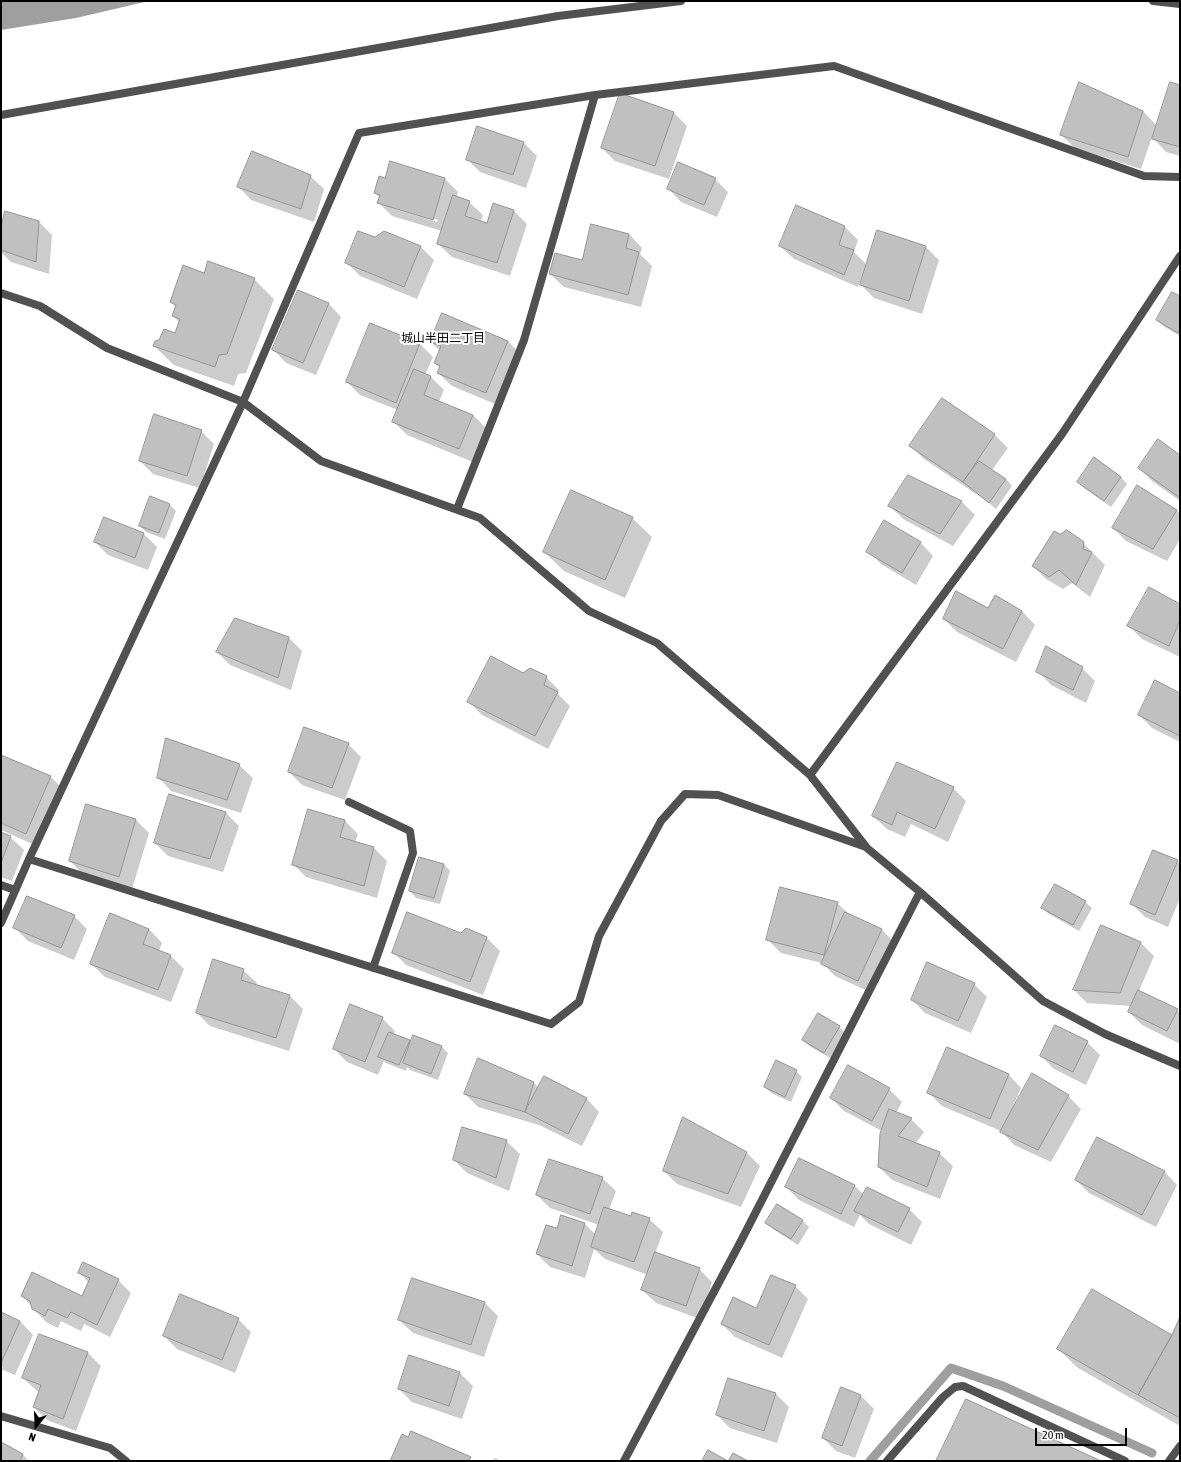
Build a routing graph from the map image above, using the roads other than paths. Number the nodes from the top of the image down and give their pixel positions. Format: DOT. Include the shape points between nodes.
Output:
graph roads {
  1 [pos="681,1"];
  2 [pos="1152,1"];
  3 [pos="1180,4"];
  4 [pos="595,95"];
  5 [pos="1,115"];
  6 [pos="1180,177"];
  7 [pos="1180,256"];
  8 [pos="1,293"];
  9 [pos="243,402"];
  10 [pos="456,509"];
  11 [pos="810,775"];
  12 [pos="349,802"];
  13 [pos="867,848"];
  14 [pos="29,859"];
  15 [pos="1,885"];
  16 [pos="15,890"];
  17 [pos="920,892"];
  18 [pos="1,922"];
  19 [pos="373,968"];
  20 [pos="1180,1066"];
  21 [pos="1,1416"];
  22 [pos="1180,1446"];
  23 [pos="126,1461"];
  24 [pos="624,1461"];
  25 [pos="887,1461"];
  26 [pos="1124,1461"];
  27 [pos="1169,1461"];
  1 -- 5 [label="street" via="558,16"];
  2 -- 3 [label="street"];
  4 -- 6 [label="street" via="834,66 1144,176"];
  4 -- 9 [label="street" via="360,133"];
  4 -- 10 [label="street" via="524,340"];
  7 -- 11 [label="street" via="1062,434"];
  8 -- 9 [label="street" via="40,306 107,348"];
  9 -- 10 [label="street" via="321,461"];
  9 -- 14 [label="street"];
  10 -- 11 [label="street" via="480,518 589,611 657,643"];
  11 -- 13 [label="street"];
  12 -- 19 [label="street" via="410,831 413,853"];
  13 -- 17 [label="street"];
  13 -- 19 [label="street" via="718,794 685,794 661,821 599,936 579,1002 551,1024"];
  14 -- 16 [label="street"];
  14 -- 19 [label="street"];
  15 -- 16 [label="street"];
  16 -- 18 [label="street"];
  17 -- 20 [label="street" via="1043,1001 1105,1034"];
  17 -- 24 [label="street"];
  21 -- 23 [label="street" via="110,1448"];
  22 -- 27 [label="street"];
  25 -- 26 [label="street" via="943,1397 955,1387 963,1386"];
}
